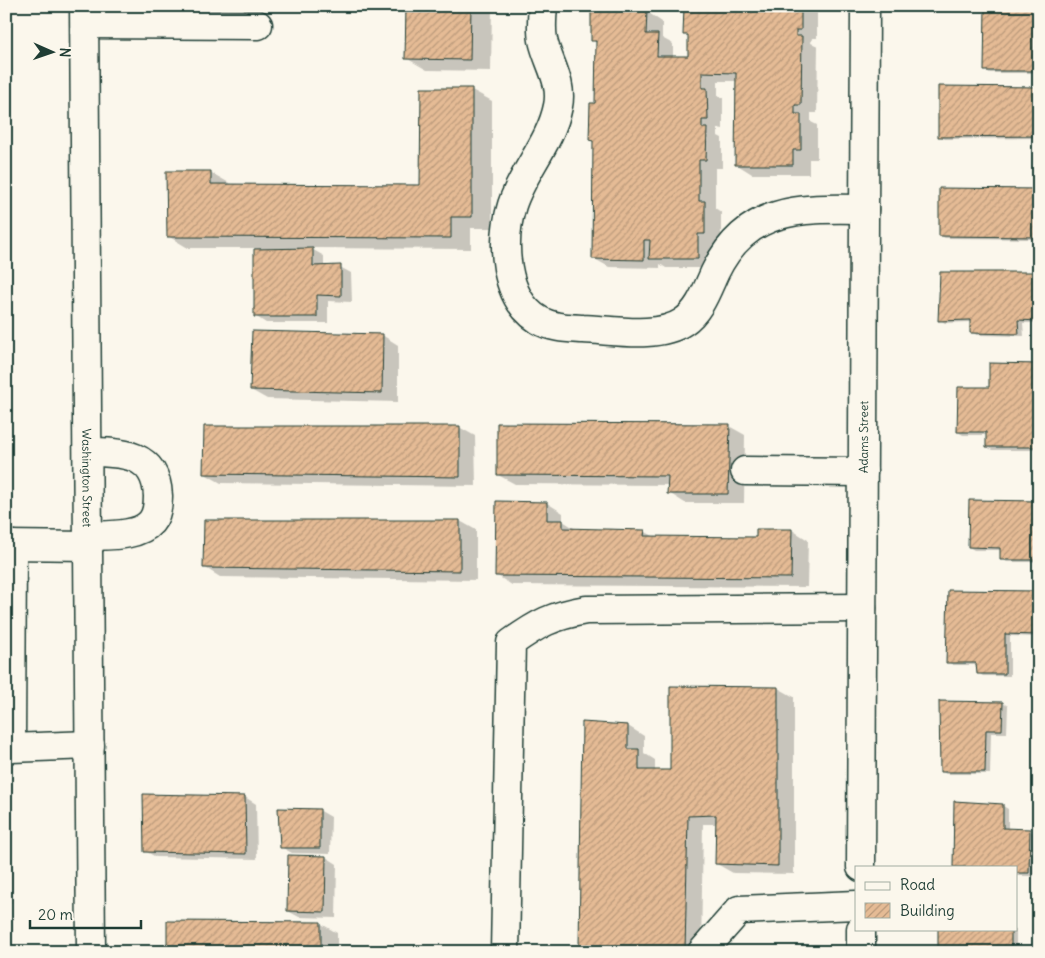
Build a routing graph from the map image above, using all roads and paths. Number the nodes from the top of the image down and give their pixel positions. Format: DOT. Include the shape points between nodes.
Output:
graph roads {
  1 [pos="543,6"];
  2 [pos="865,6"];
  3 [pos="85,15"];
  4 [pos="258,25"];
  5 [pos="864,209"];
  6 [pos="88,452"];
  7 [pos="745,471"];
  8 [pos="863,472"];
  9 [pos="89,541"];
  10 [pos="9,545"];
  11 [pos="862,608"];
  12 [pos="90,745"];
  13 [pos="861,866"];
  14 [pos="855,905"];
  15 [pos="861,930"];
  16 [pos="91,952"];
  17 [pos="505,952"];
  18 [pos="702,952"];
  19 [pos="860,952"];
  1 -- 5 [label="street" via="543,40 558,84 558,105 551,128 512,204 507,231 507,266 514,288 539,320 563,328 661,332 684,322 698,307 718,265 736,240 756,225 780,213 806,208"];
  2 -- 5 [label="street, Adams Street"];
  3 -- 4 [label="street"];
  3 -- 6 [label="street, Washington Street"];
  5 -- 8 [label="street, Adams Street"];
  6 -- 9 [label="street, Washington Street"];
  6 -- 9 [label="street" via="118,452 135,457 151,469 157,486 158,506 151,522 126,534"];
  7 -- 8 [label="street"];
  8 -- 11 [label="street, Adams Street"];
  9 -- 10 [label="street"];
  9 -- 12 [label="street, Washington Street"];
  10 -- 12 [label="street" via="11,748"];
  11 -- 13 [label="street, Adams Street"];
  11 -- 17 [label="street" via="586,610 557,616 511,643"];
  12 -- 16 [label="street, Washington Street"];
  14 -- 18 [label="street" via="739,910"];
  15 -- 19 [label="street"];
}
